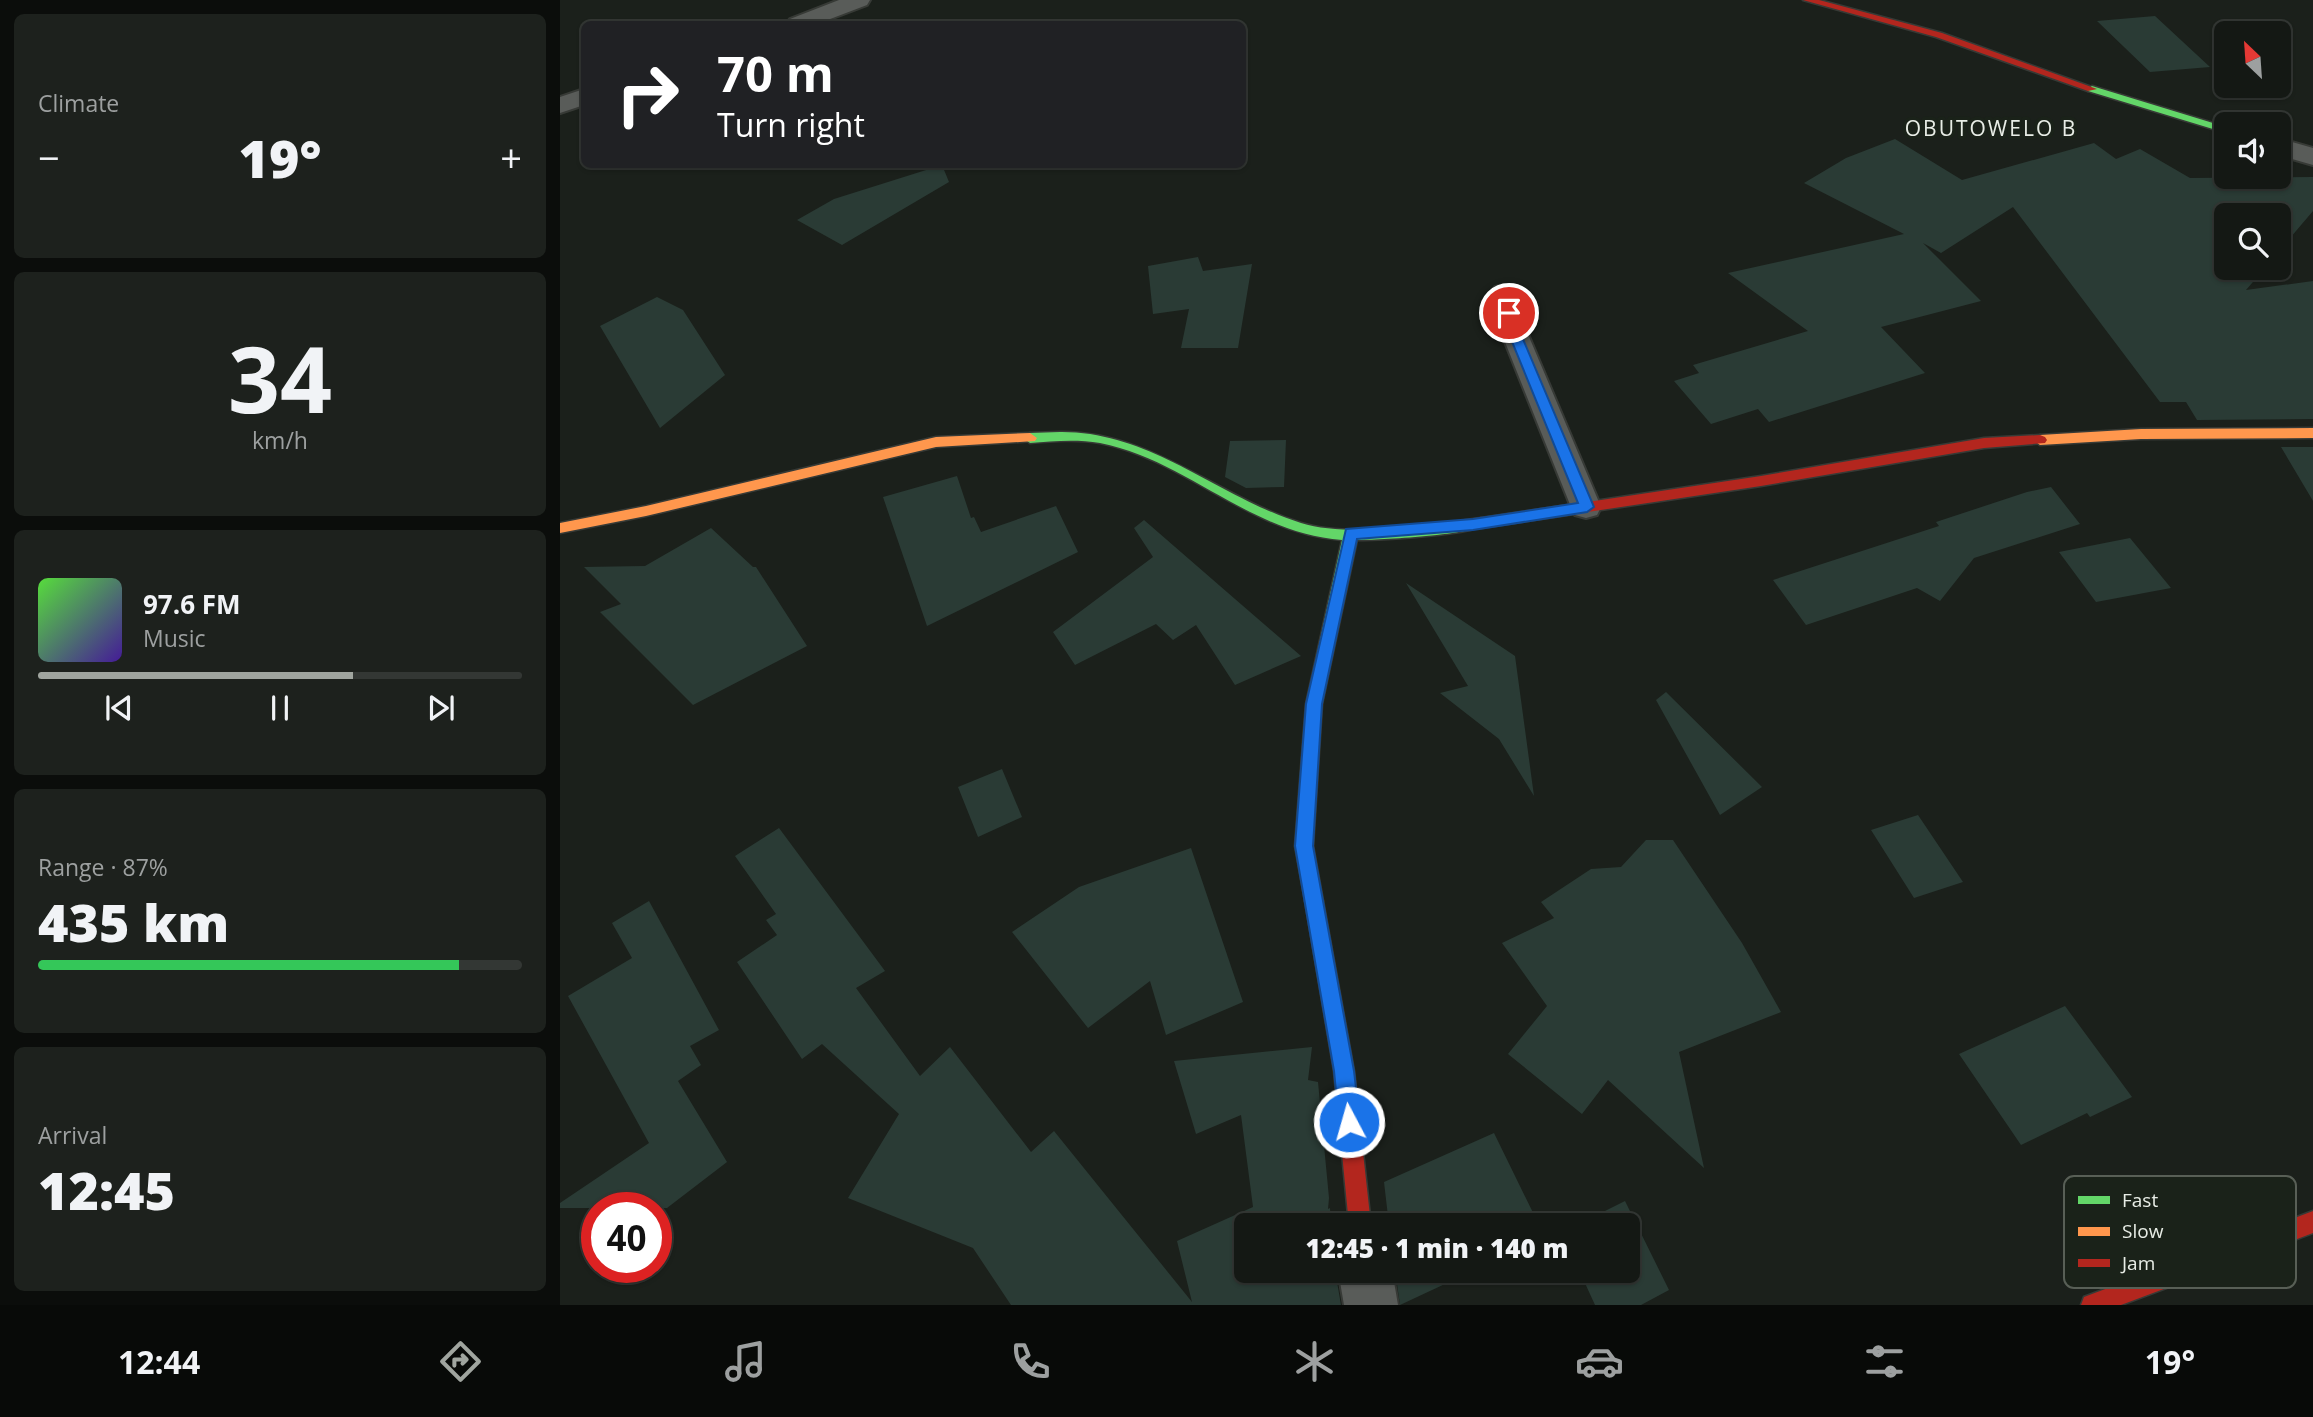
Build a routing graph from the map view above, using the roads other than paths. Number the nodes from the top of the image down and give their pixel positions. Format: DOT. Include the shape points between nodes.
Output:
graph roads {
  1 [pos="859,0"];
  2 [pos="1808,0"];
  3 [pos="806,21"];
  4 [pos="581,98"];
  5 [pos="560,105"];
  6 [pos="2214,127"];
  7 [pos="2291,150"];
  8 [pos="2313,157"];
  9 [pos="1504,293"];
  10 [pos="2313,433"];
  11 [pos="1587,507"];
  12 [pos="560,528"];
  13 [pos="1351,533"];
  14 [pos="1359,1213"];
  15 [pos="2313,1222"];
  16 [pos="2296,1228"];
  17 [pos="1367,1283"];
  18 [pos="2137,1288"];
  19 [pos="1371,1305"];
  20 [pos="2092,1305"];
  1 -- 3 [label="street"];
  2 -- 6 [label="street" via="1939,35"];
  4 -- 5 [label="street"];
  7 -- 8 [label="street"];
  9 -- 11 [label="lane" via="1514,332"];
  10 -- 11 [label="street" via="2141,434 1984,443"];
  11 -- 13 [label="street" via="1473,524"];
  12 -- 13 [label="street" via="936,442 1065,436 1108,440 1168,463 1258,513 1305,530"];
  13 -- 14 [label="street" via="1314,704 1304,846 1344,1071"];
  15 -- 16 [label="street"];
  17 -- 19 [label="street"];
  18 -- 20 [label="street"];
}
